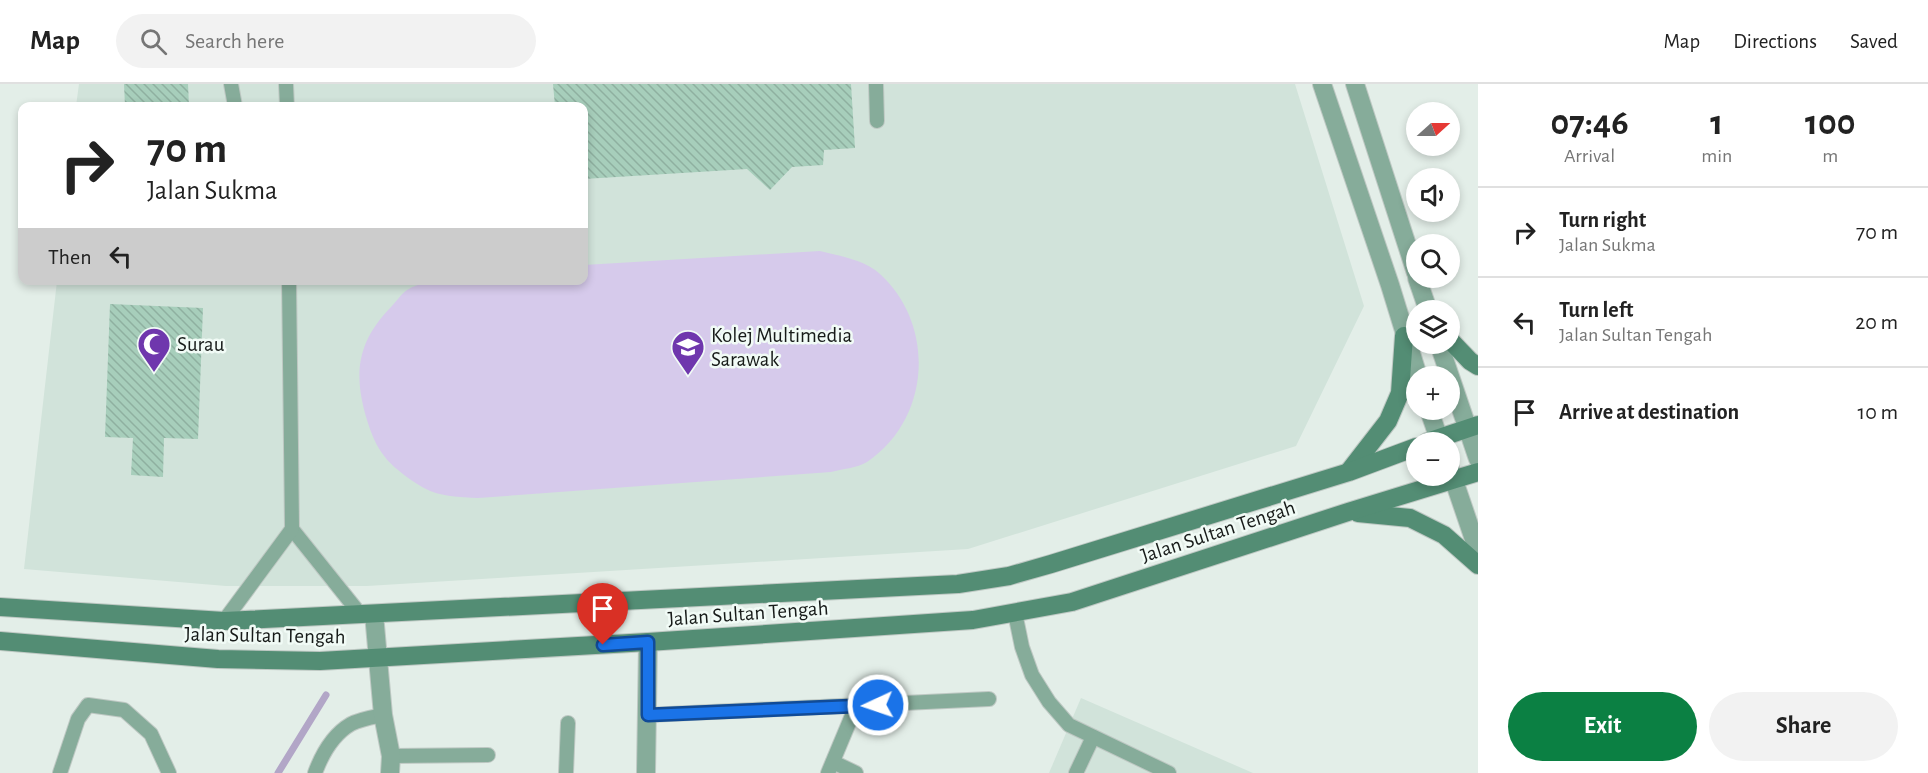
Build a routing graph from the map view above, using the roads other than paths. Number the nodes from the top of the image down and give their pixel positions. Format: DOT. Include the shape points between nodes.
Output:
graph roads {
  1 [pos="231,84"];
  2 [pos="286,84"];
  3 [pos="876,84"];
  4 [pos="1323,84"];
  5 [pos="1356,84"];
  6 [pos="234,102"];
  7 [pos="287,102"];
  8 [pos="877,121"];
  9 [pos="1406,241"];
  10 [pos="289,285"];
  11 [pos="1404,336"];
  12 [pos="1460,351"];
  13 [pos="1443,354"];
  14 [pos="1414,366"];
  15 [pos="1478,366"];
  16 [pos="1472,427"];
  17 [pos="1406,451"];
  18 [pos="1478,459"];
  19 [pos="1349,472"];
  20 [pos="1478,472"];
  21 [pos="1460,473"];
  22 [pos="1417,486"];
  23 [pos="1456,486"];
  24 [pos="1348,512"];
  25 [pos="292,529"];
  26 [pos="1478,551"];
  27 [pos="1478,565"];
  28 [pos="0,607"];
  29 [pos="1015,613"];
  30 [pos="367,614"];
  31 [pos="224,621"];
  32 [pos="0,641"];
  33 [pos="648,642"];
  34 [pos="378,657"];
  35 [pos="989,699"];
  36 [pos="856,706"];
  37 [pos="383,715"];
  38 [pos="648,715"];
  39 [pos="568,723"];
  40 [pos="1092,737"];
  41 [pos="488,755"];
  42 [pos="390,764"];
  43 [pos="830,768"];
  44 [pos="167,772"];
  45 [pos="60,773"];
  46 [pos="315,773"];
  47 [pos="566,773"];
  48 [pos="646,773"];
  49 [pos="856,773"];
  50 [pos="1076,773"];
  51 [pos="1169,773"];
  1 -- 6 [label="lane"];
  2 -- 7 [label="lane"];
  3 -- 8 [label="lane"];
  4 -- 11 [label="street"];
  5 -- 9 [label="street"];
  10 -- 25 [label="lane"];
  11 -- 14 [label="street"];
  11 -- 19 [label="main road" via="1400,393 1388,421"];
  12 -- 15 [label="main road"];
  13 -- 16 [label="street"];
  16 -- 18 [label="street"];
  17 -- 19 [label="main road, Jalan Sultan Tengah"];
  19 -- 30 [label="main road, Jalan Sultan Tengah" via="1051,564 958,585"];
  20 -- 21 [label="main road, Jalan Sultan Tengah"];
  22 -- 24 [label="main road, Jalan Sultan Tengah"];
  23 -- 26 [label="street"];
  24 -- 27 [label="main road" via="1410,518 1444,536"];
  24 -- 29 [label="main road, Jalan Sultan Tengah" via="1072,602"];
  25 -- 30 [label="lane"];
  25 -- 31 [label="lane"];
  28 -- 31 [label="main road, Jalan Sultan Tengah"];
  29 -- 33 [label="main road, Jalan Sultan Tengah" via="973,620"];
  29 -- 40 [label="lane" via="1032,675 1069,725"];
  30 -- 31 [label="main road, Jalan Sultan Tengah"];
  30 -- 34 [label="street"];
  32 -- 34 [label="main road, Jalan Sultan Tengah" via="218,659 320,661"];
  33 -- 34 [label="main road, Jalan Sultan Tengah"];
  33 -- 38 [label="street"];
  34 -- 37 [label="street"];
  35 -- 36 [label="lane"];
  36 -- 38 [label="lane"];
  36 -- 43 [label="lane"];
  37 -- 42 [label="street"];
  37 -- 46 [label="lane" via="352,723 333,738"];
  38 -- 48 [label="street"];
  39 -- 47 [label="lane"];
  40 -- 50 [label="lane"];
  40 -- 51 [label="lane"];
  41 -- 42 [label="lane"];
  43 -- 49 [label="lane"];
  44 -- 45 [label="lane" via="151,734 124,710 88,705 78,719"];
}
